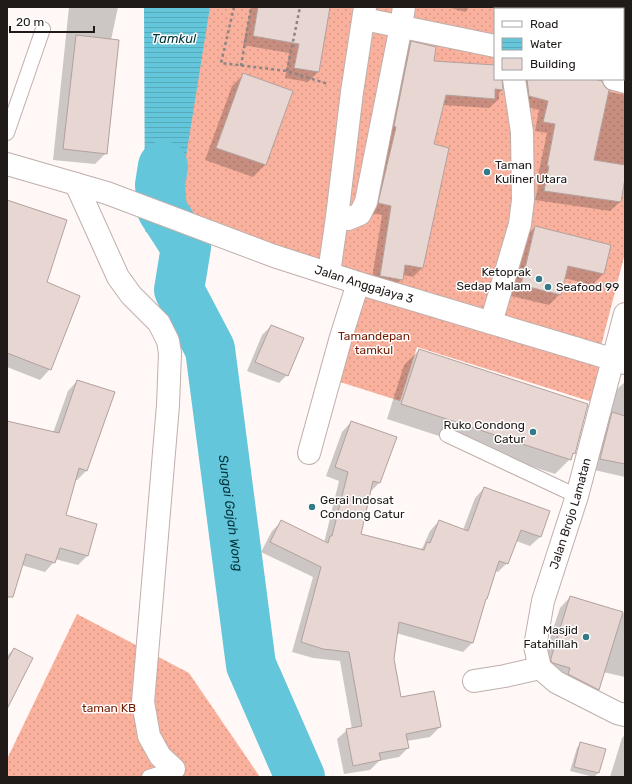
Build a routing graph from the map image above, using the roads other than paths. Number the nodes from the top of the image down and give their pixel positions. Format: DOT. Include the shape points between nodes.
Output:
graph roads {
  1 [pos="364,13"];
  2 [pos="402,17"];
  3 [pos="43,29"];
  4 [pos="494,46"];
  5 [pos="514,80"];
  6 [pos="7,133"];
  7 [pos="7,164"];
  8 [pos="76,184"];
  9 [pos="337,217"];
  10 [pos="329,274"];
  11 [pos="358,283"];
  12 [pos="625,314"];
  13 [pos="491,323"];
  14 [pos="619,362"];
  15 [pos="447,435"];
  16 [pos="309,453"];
  17 [pos="577,496"];
  18 [pos="540,668"];
  19 [pos="474,681"];
  20 [pos="625,715"];
  21 [pos="174,769"];
  22 [pos="149,777"];
  1 -- 2 [label="street"];
  1 -- 9 [label="street"];
  2 -- 4 [label="street"];
  2 -- 9 [label="street" via="366,202 360,214 348,219"];
  3 -- 6 [label="lane"];
  5 -- 13 [label="street" via="522,132 523,200 520,224"];
  7 -- 8 [label="street, Jalan Anggajaya 3"];
  8 -- 10 [label="street, Jalan Anggajaya 3"];
  8 -- 21 [label="street" via="118,277 131,295 159,323 168,341 168,405 143,702 149,736 160,756"];
  9 -- 10 [label="street"];
  10 -- 11 [label="street, Jalan Anggajaya 3"];
  11 -- 13 [label="street, Jalan Anggajaya 3"];
  11 -- 16 [label="street"];
  12 -- 14 [label="street, Jalan Brojo Lamatan"];
  13 -- 14 [label="street, Jalan Anggajaya 3"];
  14 -- 17 [label="street, Jalan Brojo Lamatan"];
  15 -- 17 [label="lane"];
  17 -- 18 [label="street, Jalan Brojo Lamatan" via="543,601 535,646"];
  18 -- 19 [label="street"];
  18 -- 20 [label="street" via="556,682"];
  21 -- 22 [label="lane"];
}
